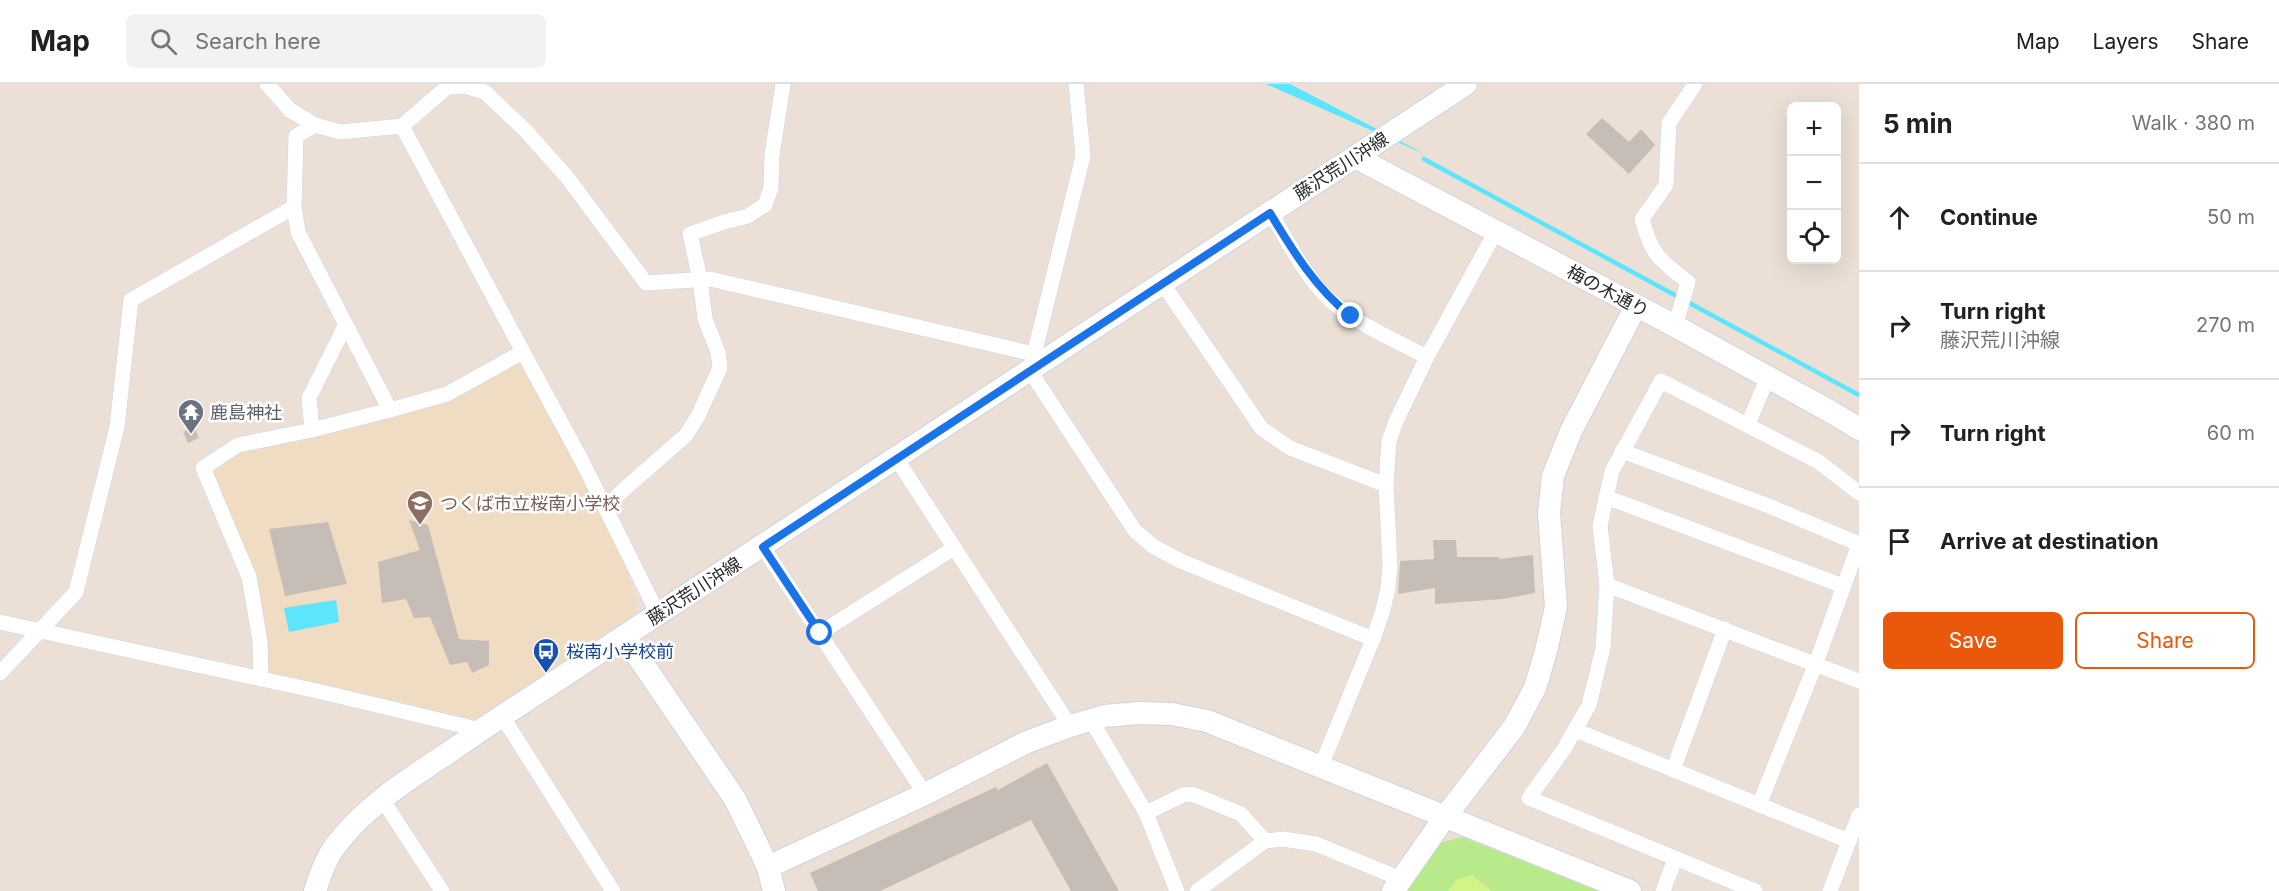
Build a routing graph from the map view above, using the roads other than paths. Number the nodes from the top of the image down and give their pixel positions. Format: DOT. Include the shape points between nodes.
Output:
graph roads {
  1 [pos="267,84"];
  2 [pos="783,84"];
  3 [pos="1076,84"];
  4 [pos="1466,84"];
  5 [pos="1695,84"];
  6 [pos="315,125"];
  7 [pos="402,126"];
  8 [pos="1355,157"];
  9 [pos="294,207"];
  10 [pos="1270,213"];
  11 [pos="1496,231"];
  12 [pos="700,279"];
  13 [pos="1163,284"];
  14 [pos="1636,306"];
  15 [pos="345,326"];
  16 [pos="1675,326"];
  17 [pos="523,351"];
  18 [pos="1427,357"];
  19 [pos="1032,363"];
  20 [pos="1768,377"];
  21 [pos="390,410"];
  22 [pos="1748,424"];
  23 [pos="1859,429"];
  24 [pos="312,430"];
  25 [pos="1622,451"];
  26 [pos="896,458"];
  27 [pos="1386,485"];
  28 [pos="1859,493"];
  29 [pos="1606,497"];
  30 [pos="606,508"];
  31 [pos="1859,544"];
  32 [pos="763,547"];
  33 [pos="954,548"];
  34 [pos="1608,585"];
  35 [pos="1843,586"];
  36 [pos="658,614"];
  37 [pos="0,622"];
  38 [pos="1725,629"];
  39 [pos="39,632"];
  40 [pos="820,633"];
  41 [pos="624,636"];
  42 [pos="1373,639"];
  43 [pos="1816,663"];
  44 [pos="0,673"];
  45 [pos="261,680"];
  46 [pos="1859,681"];
  47 [pos="502,716"];
  48 [pos="1080,723"];
  49 [pos="481,730"];
  50 [pos="1575,730"];
  51 [pos="1321,766"];
  52 [pos="1673,770"];
  53 [pos="925,794"];
  54 [pos="382,799"];
  55 [pos="1759,805"];
  56 [pos="1146,813"];
  57 [pos="1859,815"];
  58 [pos="1445,817"];
  59 [pos="1265,841"];
  60 [pos="1849,841"];
  61 [pos="1675,859"];
  62 [pos="768,867"];
  63 [pos="1397,885"];
  64 [pos="315,891"];
  65 [pos="442,891"];
  66 [pos="613,891"];
  67 [pos="774,891"];
  68 [pos="1177,891"];
  69 [pos="1197,891"];
  70 [pos="1630,891"];
  71 [pos="1663,891"];
  72 [pos="1755,891"];
  73 [pos="1830,891"];
  1 -- 6 [label="street" via="290,110"];
  2 -- 12 [label="street" via="771,188 765,205 748,216 690,234"];
  3 -- 19 [label="street" via="1083,156"];
  4 -- 8 [label="street, 藤沢荒川沖線"];
  5 -- 16 [label="street" via="1669,123 1666,185 1642,219 1657,257 1688,282"];
  6 -- 7 [label="street" via="340,132"];
  6 -- 9 [label="street" via="296,136"];
  7 -- 12 [label="street" via="447,87 464,86 485,92 526,130 567,177 646,283"];
  7 -- 17 [label="street"];
  8 -- 10 [label="street, 藤沢荒川沖線"];
  8 -- 11 [label="street, 梅の木通り"];
  9 -- 15 [label="street" via="298,232"];
  9 -- 39 [label="street" via="131,300 117,427 76,592"];
  10 -- 13 [label="street, 藤沢荒川沖線"];
  10 -- 18 [label="street" via="1329,299 1351,316"];
  11 -- 14 [label="street, 梅の木通り"];
  11 -- 18 [label="street"];
  12 -- 19 [label="street"];
  12 -- 30 [label="street" via="705,319 720,368 686,435"];
  13 -- 19 [label="street, 藤沢荒川沖線"];
  13 -- 27 [label="street" via="1262,429 1290,448"];
  14 -- 16 [label="street, 梅の木通り"];
  14 -- 58 [label="street" via="1570,431 1553,476 1549,513 1556,607 1535,688 1514,727"];
  15 -- 21 [label="street"];
  15 -- 24 [label="street" via="309,399"];
  16 -- 20 [label="street, 梅の木通り"];
  17 -- 21 [label="street" via="447,394"];
  17 -- 30 [label="street"];
  18 -- 27 [label="street" via="1389,441"];
  19 -- 26 [label="street, 藤沢荒川沖線"];
  19 -- 42 [label="street" via="1135,531 1148,542 1183,562"];
  20 -- 22 [label="street"];
  20 -- 23 [label="street, 梅の木通り"];
  21 -- 24 [label="street"];
  22 -- 25 [label="street" via="1661,381"];
  22 -- 28 [label="street" via="1819,462"];
  24 -- 45 [label="street" via="238,445 203,468 249,577 260,641"];
  25 -- 29 [label="street"];
  25 -- 31 [label="street"];
  26 -- 32 [label="street, 藤沢荒川沖線"];
  26 -- 33 [label="street"];
  27 -- 42 [label="street" via="1388,588"];
  29 -- 34 [label="street" via="1600,526"];
  29 -- 35 [label="street"];
  30 -- 36 [label="street"];
  31 -- 35 [label="street"];
  32 -- 36 [label="street, 藤沢荒川沖線"];
  32 -- 40 [label="street"];
  33 -- 40 [label="street"];
  33 -- 48 [label="street"];
  34 -- 38 [label="street"];
  34 -- 50 [label="street" via="1603,648 1589,705"];
  35 -- 43 [label="street"];
  36 -- 41 [label="street, 藤沢荒川沖線"];
  37 -- 39 [label="street"];
  38 -- 43 [label="street"];
  38 -- 52 [label="street"];
  39 -- 44 [label="street"];
  39 -- 45 [label="street"];
  40 -- 53 [label="street"];
  41 -- 47 [label="street, 藤沢荒川沖線"];
  41 -- 62 [label="street" via="735,800"];
  42 -- 51 [label="street"];
  43 -- 46 [label="street"];
  43 -- 55 [label="street"];
  45 -- 49 [label="street"];
  47 -- 49 [label="street, 藤沢荒川沖線"];
  47 -- 66 [label="street"];
  48 -- 51 [label="street" via="1105,716 1172,714 1207,721"];
  48 -- 53 [label="street" via="1027,742"];
  48 -- 56 [label="street"];
  49 -- 54 [label="street, 藤沢荒川沖線"];
  50 -- 52 [label="street"];
  50 -- 61 [label="street" via="1529,798"];
  51 -- 58 [label="street"];
  52 -- 55 [label="street"];
  53 -- 62 [label="street"];
  54 -- 64 [label="street, 藤沢荒川沖線" via="335,846"];
  54 -- 65 [label="street"];
  55 -- 60 [label="street"];
  56 -- 59 [label="street" via="1192,794 1241,814"];
  56 -- 68 [label="street"];
  57 -- 60 [label="street"];
  58 -- 63 [label="street"];
  58 -- 70 [label="street"];
  59 -- 63 [label="street" via="1283,838 1316,844"];
  59 -- 69 [label="street"];
  60 -- 73 [label="street"];
  61 -- 71 [label="street"];
  61 -- 72 [label="street"];
  62 -- 67 [label="street"];
}
